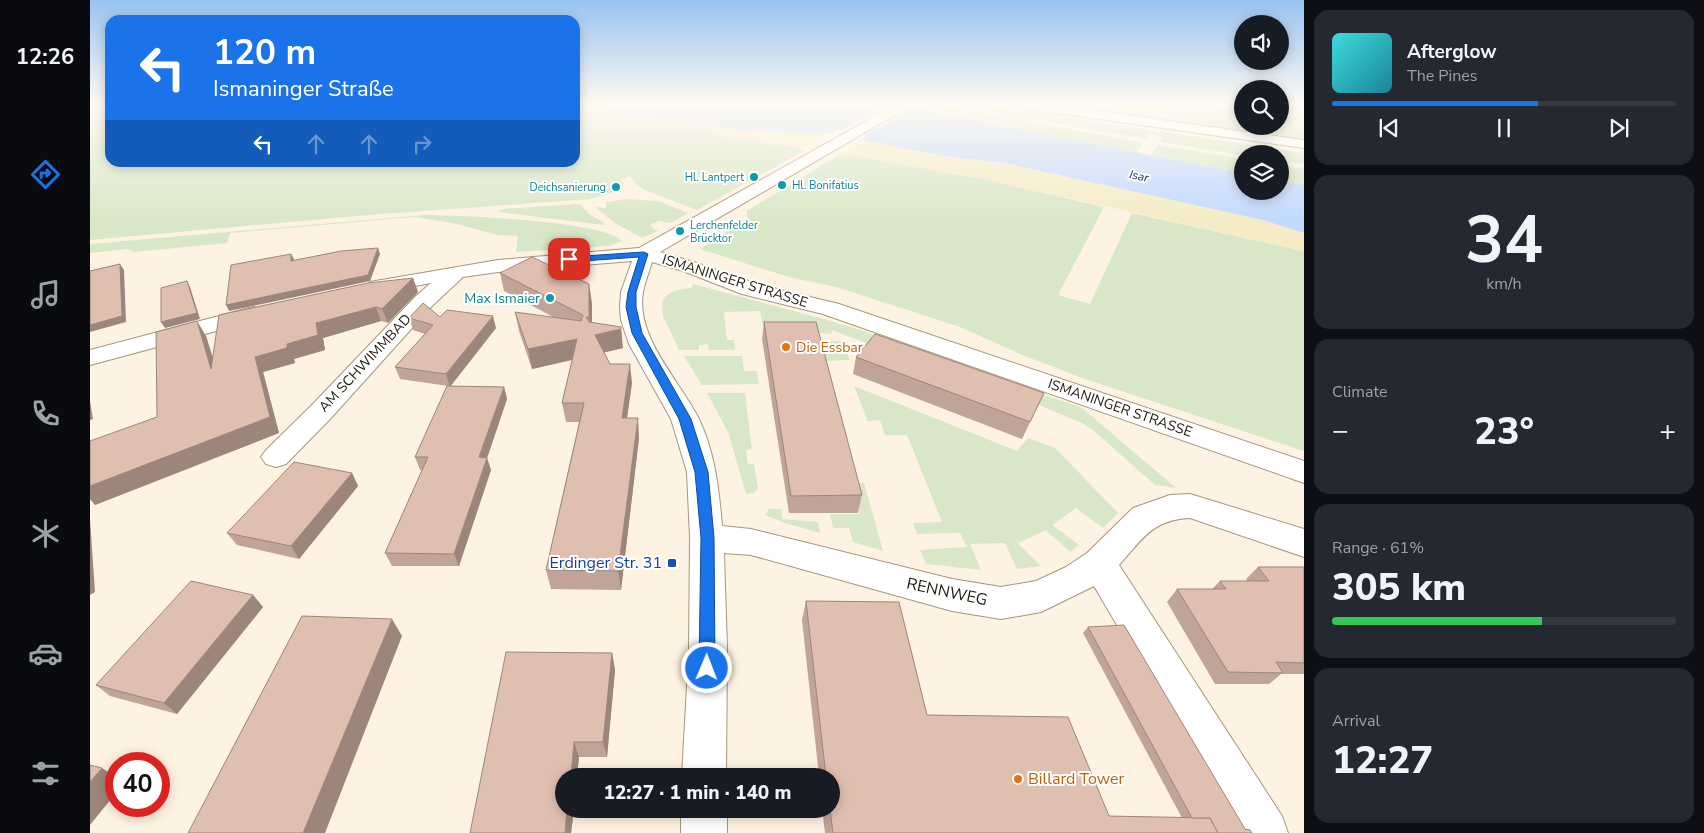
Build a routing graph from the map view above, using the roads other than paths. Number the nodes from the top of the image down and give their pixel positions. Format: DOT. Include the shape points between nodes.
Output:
graph roads {
  1 [pos="836,144"];
  2 [pos="644,254"];
  3 [pos="457,272"];
  4 [pos="356,292"];
  5 [pos="271,310"];
  6 [pos="90,358"];
  7 [pos="276,457"];
  8 [pos="1304,472"];
  9 [pos="707,538"];
  10 [pos="1304,543"];
  11 [pos="1098,563"];
  12 [pos="704,768"];
  13 [pos="704,818"];
  14 [pos="704,833"];
  15 [pos="1265,833"];
  1 -- 2 [label="street"];
  2 -- 3 [label="street, ISMANINGER STRASSE" via="534,262"];
  2 -- 8 [label="street, ISMANINGER STRASSE" via="750,289 831,309"];
  2 -- 9 [label="street" via="632,292 633,320 641,344 685,419 698,456"];
  3 -- 4 [label="street, ISMANINGER STRASSE"];
  3 -- 7 [label="street, AM SCHWIMMBAD" via="418,307"];
  5 -- 6 [label="street"];
  9 -- 11 [label="street, RENNWEG" via="751,542 952,596 1000,603 1041,596 1078,578"];
  9 -- 12 [label="street"];
  10 -- 11 [label="street, RENNWEG" via="1215,512 1190,506 1170,506 1144,517"];
  11 -- 15 [label="street"];
  13 -- 14 [label="street"];
}
